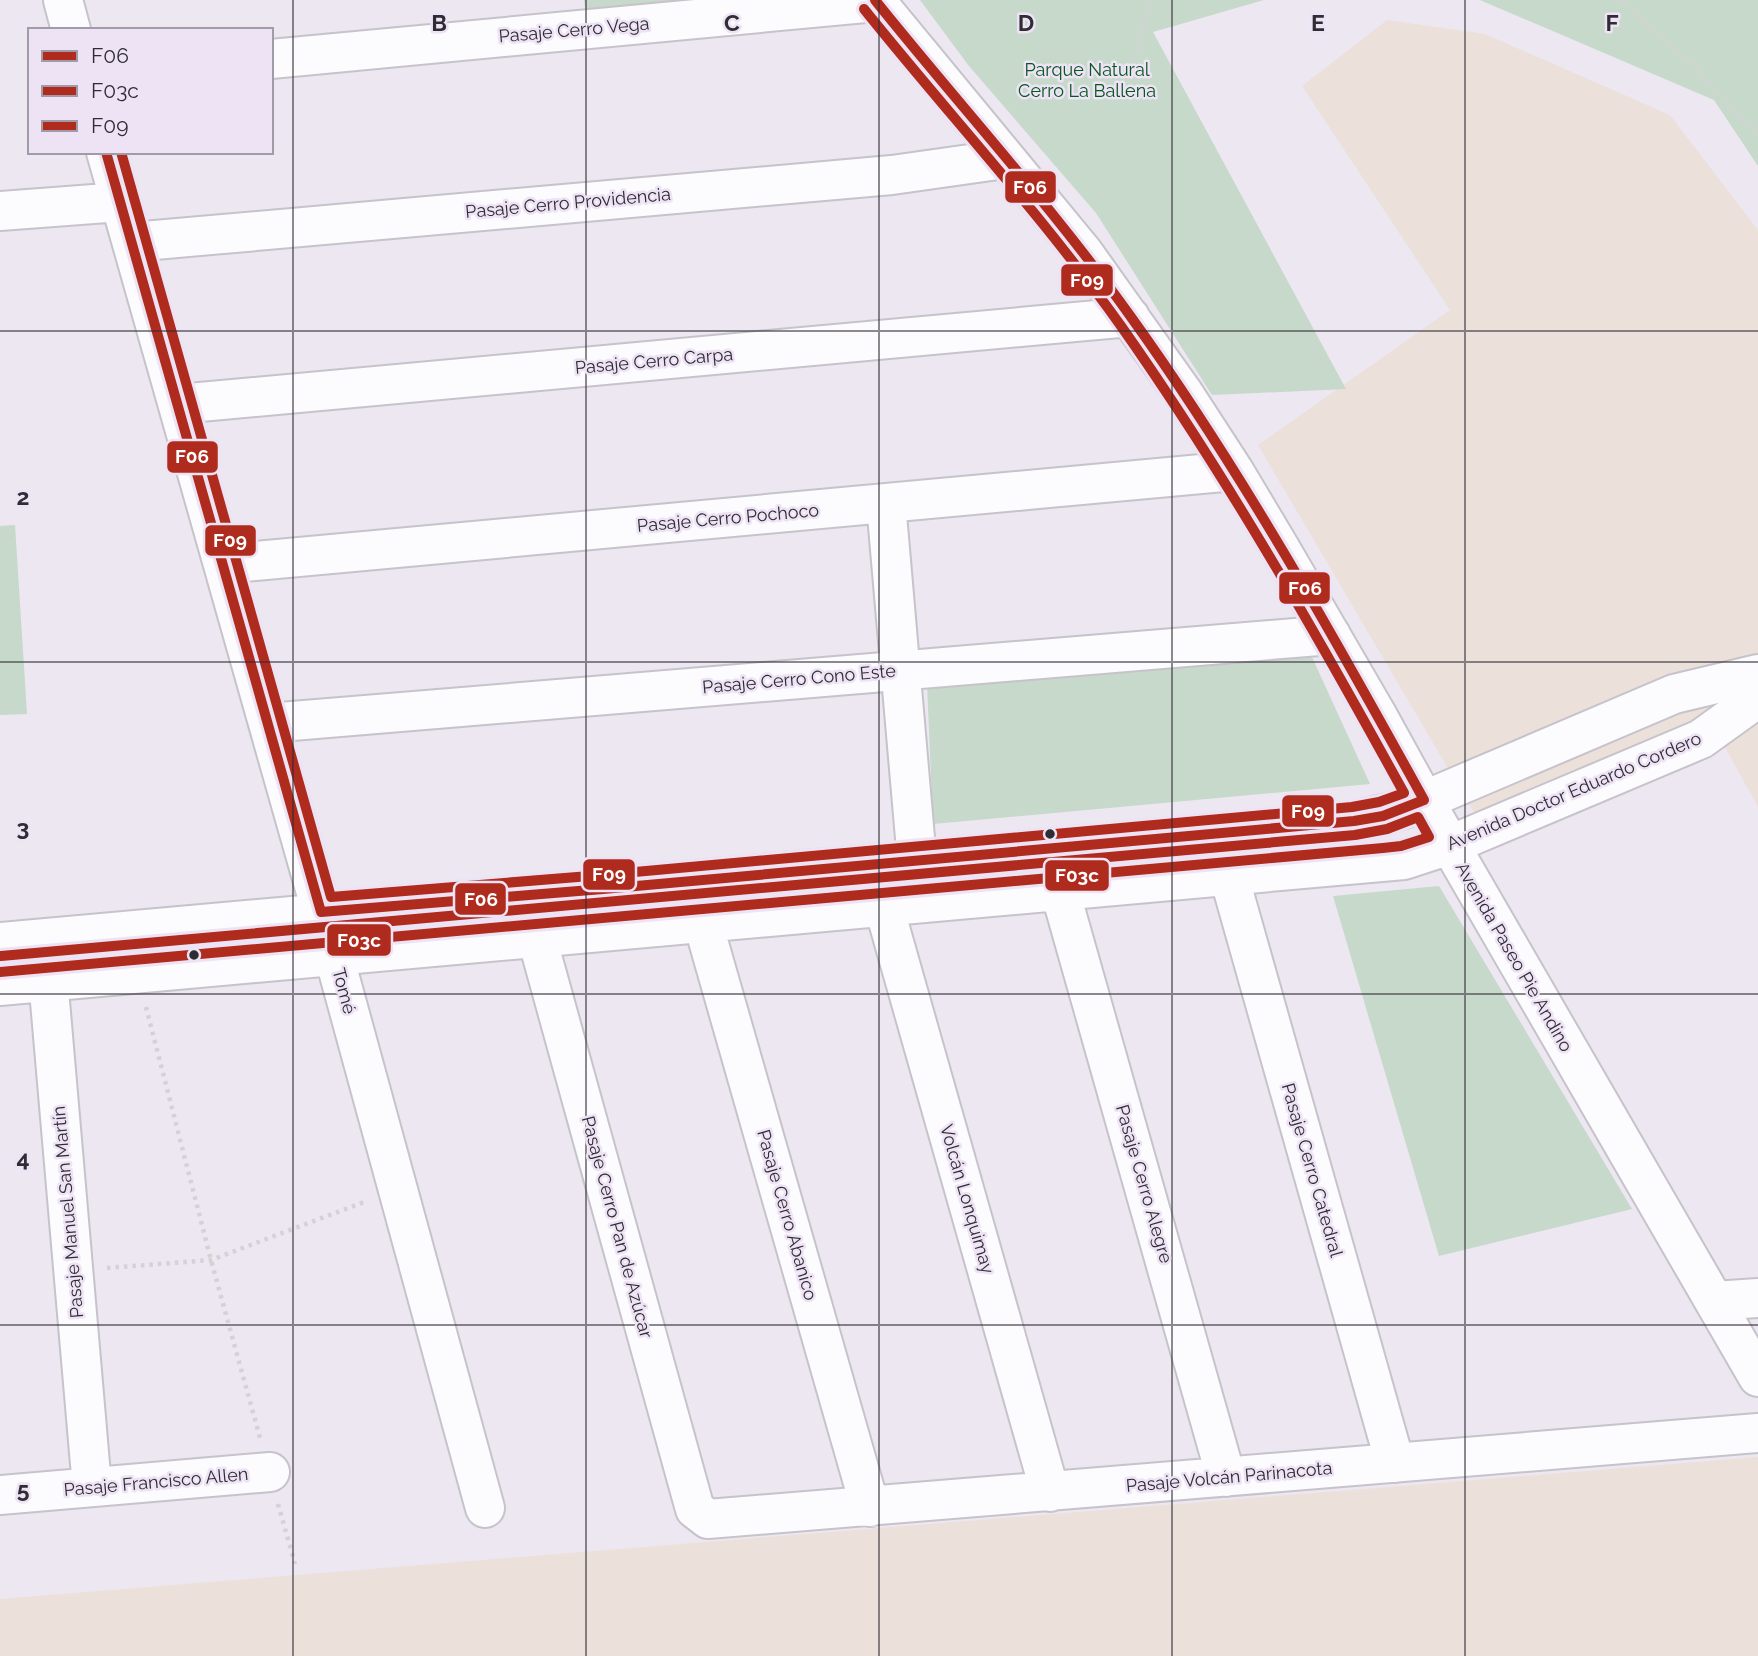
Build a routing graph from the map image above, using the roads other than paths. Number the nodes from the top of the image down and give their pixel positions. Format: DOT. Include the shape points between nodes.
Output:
graph roads {
  1 [pos="63,0"];
  2 [pos="876,1"];
  3 [pos="70,28"];
  4 [pos="273,59"];
  5 [pos="107,154"];
  6 [pos="1005,159"];
  7 [pos="120,202"];
  8 [pos="0,211"];
  9 [pos="132,242"];
  10 [pos="1130,317"];
  11 [pos="178,404"];
  12 [pos="1234,471"];
  13 [pos="887,503"];
  14 [pos="223,564"];
  15 [pos="1331,635"];
  16 [pos="901,671"];
  17 [pos="1758,674"];
  18 [pos="1758,698"];
  19 [pos="268,723"];
  20 [pos="1424,800"];
  21 [pos="1450,845"];
  22 [pos="917,861"];
  23 [pos="1229,876"];
  24 [pos="1060,891"];
  25 [pos="884,907"];
  26 [pos="321,912"];
  27 [pos="703,923"];
  28 [pos="44,938"];
  29 [pos="537,938"];
  30 [pos="0,942"];
  31 [pos="334,956"];
  32 [pos="48,982"];
  33 [pos="0,986"];
  34 [pos="1758,1298"];
  35 [pos="1714,1301"];
  36 [pos="1758,1377"];
  37 [pos="1758,1433"];
  38 [pos="1395,1463"];
  39 [pos="270,1472"];
  40 [pos="1226,1478"];
  41 [pos="92,1487"];
  42 [pos="1050,1492"];
  43 [pos="0,1495"];
  44 [pos="870,1507"];
  45 [pos="485,1508"];
  46 [pos="701,1515"];
  1 -- 3 [label="street"];
  2 -- 4 [label="street, Pasaje Cerro Vega"];
  2 -- 6 [label="street, Avenida Paseo Pie Andino"];
  5 -- 7 [label="street, Tomé"];
  6 -- 9 [label="street, Pasaje Cerro Providencia" via="892,175"];
  6 -- 10 [label="street, Avenida Paseo Pie Andino"];
  7 -- 8 [label="street"];
  7 -- 9 [label="street, Tomé"];
  9 -- 11 [label="street, Tomé"];
  10 -- 11 [label="street, Pasaje Cerro Carpa"];
  10 -- 12 [label="street, Avenida Paseo Pie Andino"];
  11 -- 14 [label="street, Tomé"];
  12 -- 13 [label="street, Pasaje Cerro Pochoco"];
  12 -- 15 [label="street, Avenida Paseo Pie Andino"];
  13 -- 14 [label="street, Pasaje Cerro Pochoco"];
  13 -- 16 [label="street"];
  14 -- 19 [label="street, Tomé"];
  15 -- 16 [label="street, Pasaje Cerro Cono Este"];
  15 -- 20 [label="street, Avenida Paseo Pie Andino"];
  16 -- 19 [label="street, Pasaje Cerro Cono Este"];
  16 -- 22 [label="street"];
  17 -- 20 [label="street" via="1674,694"];
  18 -- 21 [label="street, Avenida Doctor Eduardo Cordero" via="1701,739"];
  19 -- 26 [label="street, Tomé"];
  20 -- 21 [label="street, Avenida Paseo Pie Andino"];
  20 -- 22 [label="street" via="1383,816 1354,821"];
  21 -- 23 [label="street, Avenida Doctor Eduardo Cordero" via="1404,859"];
  21 -- 35 [label="street, Avenida Paseo Pie Andino"];
  22 -- 26 [label="street"];
  23 -- 24 [label="street, Avenida Doctor Eduardo Cordero"];
  23 -- 38 [label="street, Pasaje Cerro Catedral"];
  24 -- 25 [label="street, Avenida Doctor Eduardo Cordero"];
  24 -- 40 [label="street, Pasaje Cerro Alegre"];
  25 -- 27 [label="street, Avenida Doctor Eduardo Cordero"];
  25 -- 42 [label="street, Volcán Lonquimay"];
  26 -- 28 [label="street"];
  26 -- 31 [label="street, Tomé"];
  27 -- 29 [label="street, Avenida Doctor Eduardo Cordero"];
  27 -- 44 [label="street, Pasaje Cerro Abanico"];
  28 -- 30 [label="street"];
  28 -- 32 [label="street, Pasaje Manuel San Martín"];
  29 -- 31 [label="street, Avenida Doctor Eduardo Cordero"];
  29 -- 46 [label="street, Pasaje Cerro Pan de Azúcar" via="695,1510"];
  31 -- 32 [label="street, Avenida Doctor Eduardo Cordero"];
  31 -- 45 [label="street, Tomé"];
  32 -- 33 [label="street, Avenida Doctor Eduardo Cordero"];
  32 -- 41 [label="street, Pasaje Manuel San Martín"];
  34 -- 35 [label="street"];
  35 -- 36 [label="street, Avenida Paseo Pie Andino"];
  37 -- 38 [label="street, Pasaje Volcán Parinacota"];
  38 -- 40 [label="street, Pasaje Volcán Parinacota"];
  39 -- 41 [label="street, Pasaje Francisco Allen"];
  40 -- 42 [label="street, Pasaje Volcán Parinacota"];
  41 -- 43 [label="street, Pasaje Francisco Allen"];
  42 -- 44 [label="street, Pasaje Volcán Parinacota"];
  44 -- 46 [label="street, Pasaje Volcán Parinacota" via="716,1519"];
}
